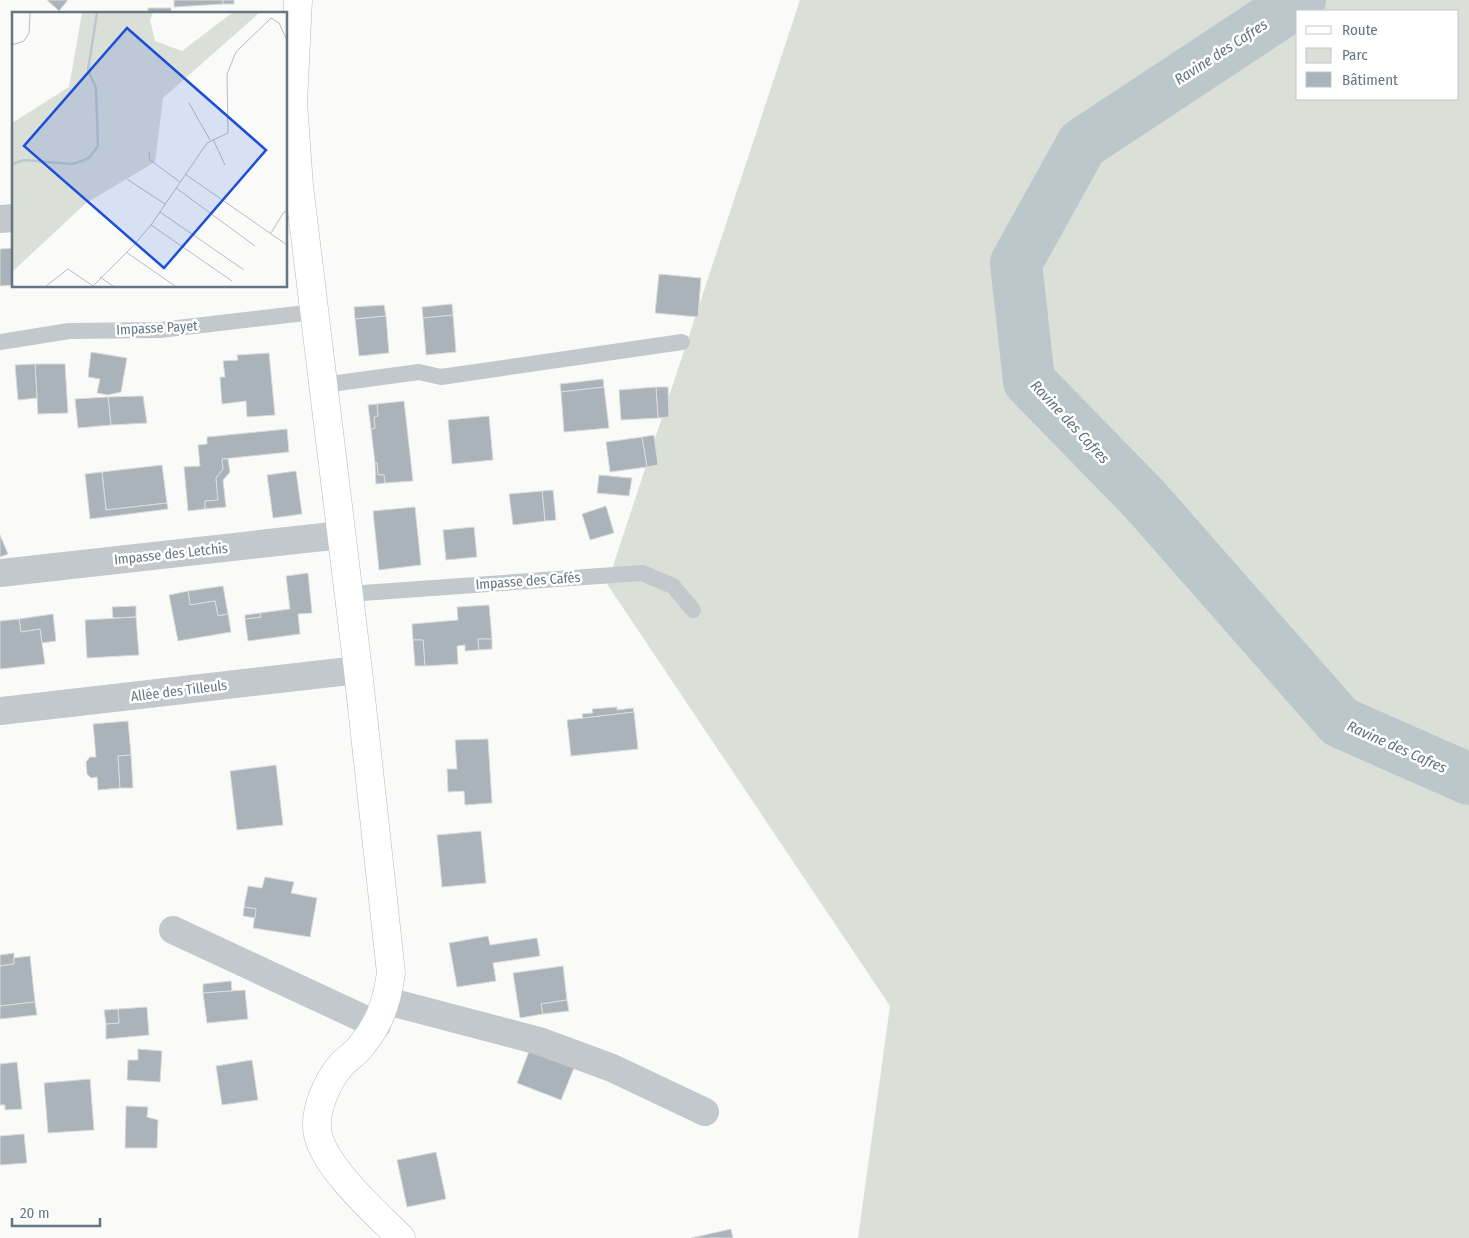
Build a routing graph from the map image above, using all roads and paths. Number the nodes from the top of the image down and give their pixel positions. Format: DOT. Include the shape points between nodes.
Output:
graph roads {
  1 [pos="298,0"];
  2 [pos="293,187"];
  3 [pos="314,312"];
  4 [pos="0,342"];
  5 [pos="682,342"];
  6 [pos="323,385"];
  7 [pos="341,536"];
  8 [pos="0,573"];
  9 [pos="349,594"];
  10 [pos="693,610"];
  11 [pos="358,670"];
  12 [pos="0,711"];
  13 [pos="173,930"];
  14 [pos="382,1013"];
  15 [pos="705,1112"];
  16 [pos="401,1238"];
  1 -- 2 [label="main road"];
  2 -- 3 [label="main road"];
  3 -- 4 [label="lane, Impasse Payet" via="160,330 69,331"];
  3 -- 6 [label="main road"];
  5 -- 6 [label="lane" via="441,377 419,372"];
  6 -- 7 [label="main road"];
  7 -- 8 [label="street, Impasse des Letchis"];
  7 -- 9 [label="main road"];
  9 -- 10 [label="lane, Impasse des Cafés" via="642,573 673,586"];
  9 -- 11 [label="main road"];
  11 -- 12 [label="street, Allée des Tilleuls"];
  11 -- 14 [label="main road" via="389,946 390,973"];
  13 -- 14 [label="street"];
  14 -- 15 [label="street" via="539,1041 612,1068"];
  14 -- 16 [label="main road" via="324,1094 317,1117 318,1133 322,1147 352,1188"];
}
